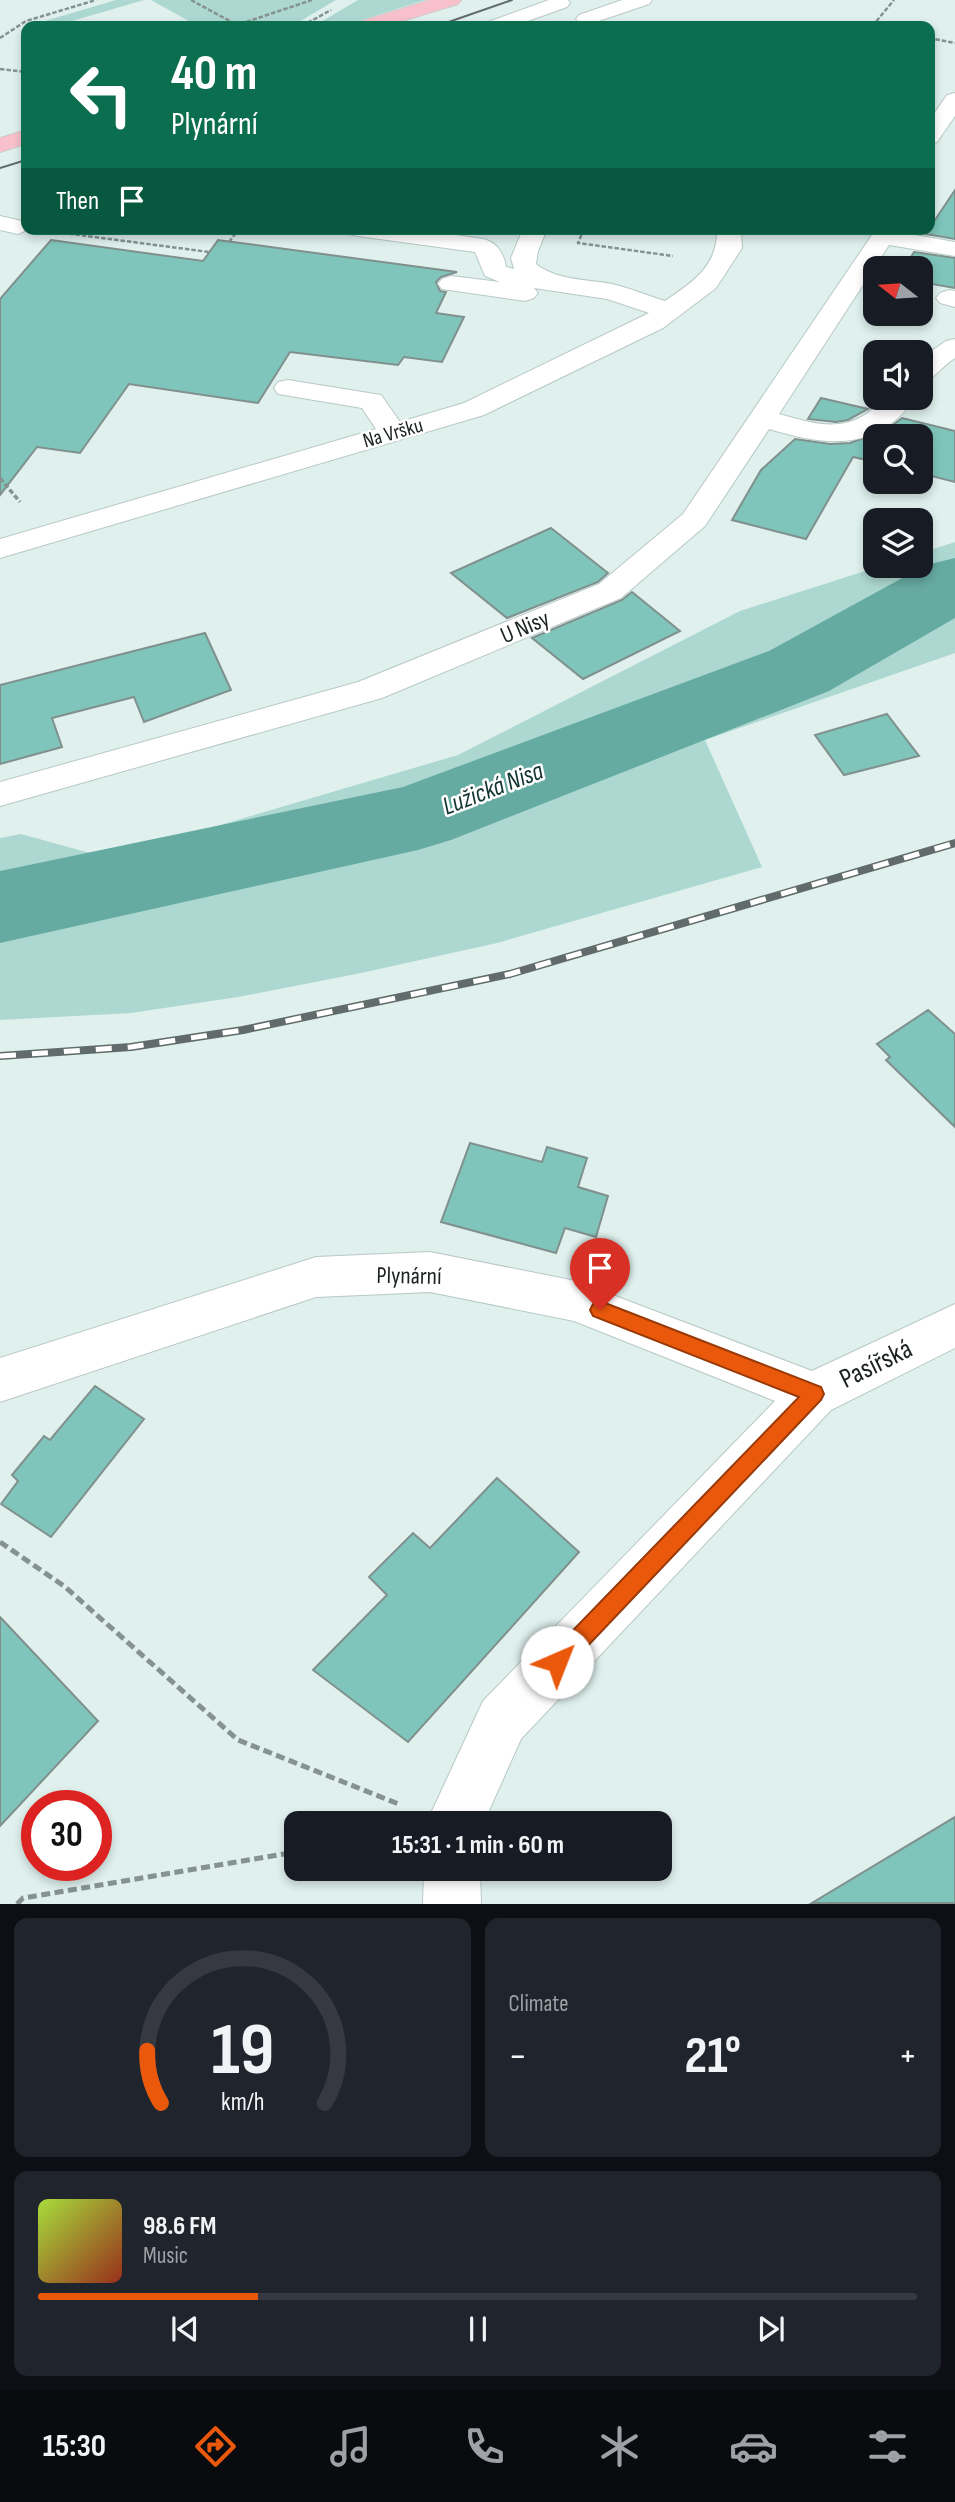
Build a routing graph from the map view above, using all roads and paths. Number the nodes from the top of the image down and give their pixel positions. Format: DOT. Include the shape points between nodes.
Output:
graph roads {
  1 [pos="96,0"];
  2 [pos="191,0"];
  3 [pos="312,0"];
  4 [pos="451,0"];
  5 [pos="642,0"];
  6 [pos="894,0"];
  7 [pos="557,1"];
  8 [pos="337,7"];
  9 [pos="25,21"];
  10 [pos="228,21"];
  11 [pos="251,21"];
  12 [pos="311,21"];
  13 [pos="382,21"];
  14 [pos="507,21"];
  15 [pos="589,21"];
  16 [pos="596,21"];
  17 [pos="876,21"];
  18 [pos="21,23"];
  19 [pos="0,38"];
  20 [pos="935,39"];
  21 [pos="955,43"];
  22 [pos="0,69"];
  23 [pos="21,71"];
  24 [pos="955,100"];
  25 [pos="935,128"];
  26 [pos="21,139"];
  27 [pos="0,145"];
  28 [pos="79,235"];
  29 [pos="234,235"];
  30 [pos="402,235"];
  31 [pos="532,235"];
  32 [pos="581,235"];
  33 [pos="729,235"];
  34 [pos="885,235"];
  35 [pos="895,235"];
  36 [pos="229,242"];
  37 [pos="955,249"];
  38 [pos="209,252"];
  39 [pos="676,256"];
  40 [pos="451,284"];
  41 [pos="556,284"];
  42 [pos="669,311"];
  43 [pos="955,346"];
  44 [pos="933,361"];
  45 [pos="288,388"];
  46 [pos="892,410"];
  47 [pos="763,418"];
  48 [pos="393,433"];
  49 [pos="0,549"];
  50 [pos="0,794"];
  51 [pos="955,1325"];
  52 [pos="0,1380"];
  53 [pos="814,1394"];
  54 [pos="0,1542"];
  55 [pos="407,1808"];
  56 [pos="460,1811"];
  57 [pos="284,1854"];
  58 [pos="452,1881"];
  59 [pos="17,1903"];
  60 [pos="452,1903"];
  1 -- 9 [label="path"];
  2 -- 10 [label="path"];
  3 -- 11 [label="path"];
  4 -- 13 [label="main road"];
  5 -- 16 [label="street"];
  6 -- 17 [label="path"];
  7 -- 14 [label="street"];
  7 -- 15 [label="street"];
  8 -- 12 [label="path"];
  18 -- 19 [label="path"];
  20 -- 21 [label="path"];
  22 -- 23 [label="path"];
  24 -- 25 [label="street"];
  26 -- 27 [label="main road"];
  28 -- 38 [label="path"];
  29 -- 36 [label="path"];
  30 -- 41 [label="street" via="483,246 500,275"];
  31 -- 41 [label="street" via="521,259 523,266"];
  32 -- 39 [label="path" via="578,243"];
  33 -- 42 [label="street, Na Vršku" via="730,248 707,283"];
  34 -- 47 [label="street, U Nisy"];
  35 -- 37 [label="street"];
  40 -- 42 [label="street"];
  41 -- 42 [label="street" via="611,292"];
  42 -- 48 [label="street, Na Vršku" via="474,409"];
  43 -- 44 [label="street"];
  45 -- 48 [label="street" via="370,401"];
  46 -- 47 [label="street" via="868,428 846,435 826,436"];
  47 -- 50 [label="street, U Nisy" via="694,520 610,591 370,690"];
  48 -- 49 [label="street, Na Vršku"];
  51 -- 53 [label="street, Pasířská"];
  52 -- 53 [label="street, Plynární" via="316,1277 430,1272 576,1301"];
  53 -- 56 [label="street, Pasířská" via="502,1720"];
  54 -- 55 [label="path" via="64,1586 238,1740"];
  57 -- 59 [label="path" via="23,1898"];
  58 -- 60 [label="street"];
}
